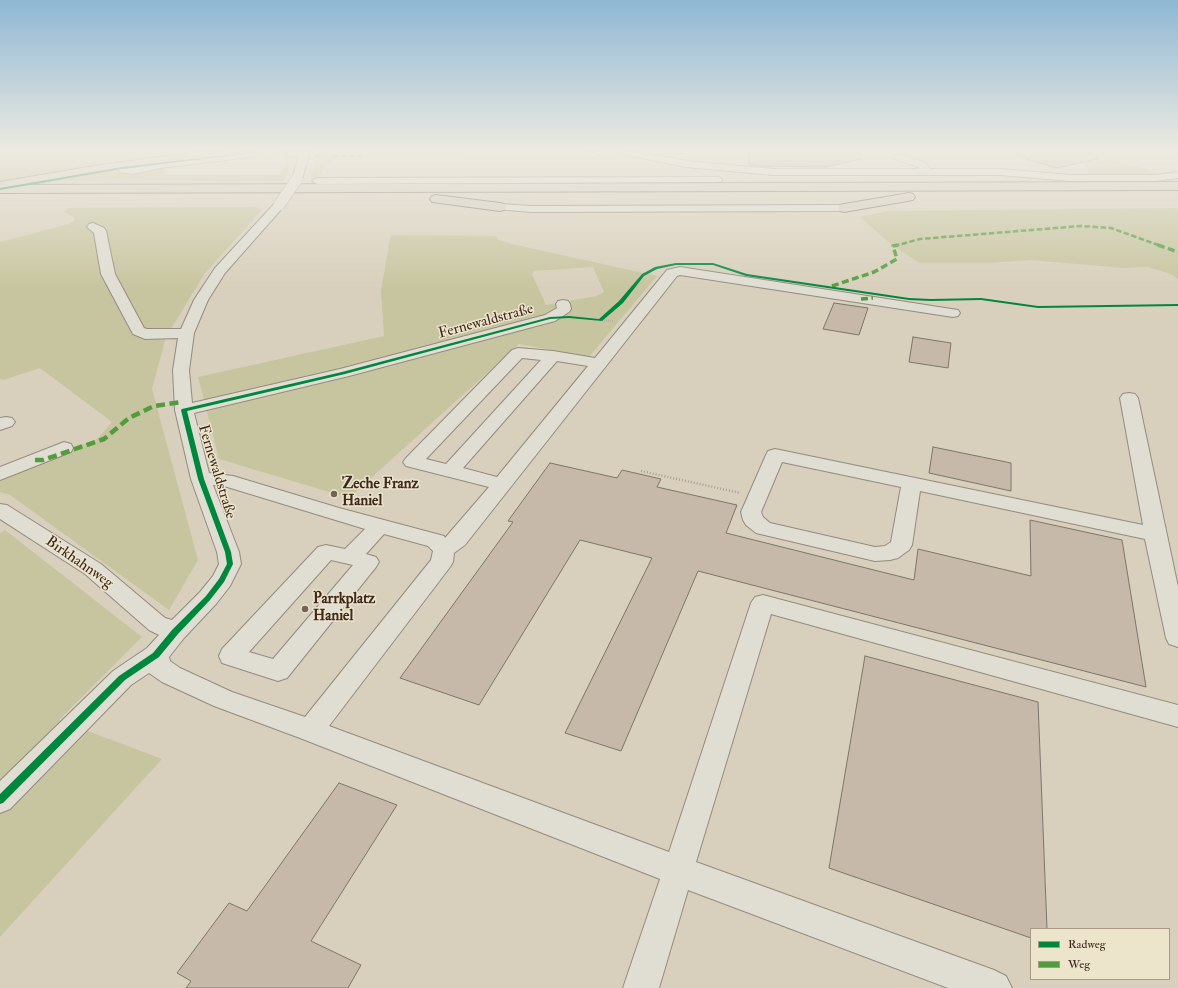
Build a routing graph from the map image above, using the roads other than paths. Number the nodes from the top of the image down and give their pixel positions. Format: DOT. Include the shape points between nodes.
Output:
graph roads {
  1 [pos="284,198"];
  2 [pos="438,198"];
  3 [pos="902,198"];
  4 [pos="500,207"];
  5 [pos="844,208"];
  6 [pos="93,226"];
  7 [pos="563,304"];
  8 [pos="953,313"];
  9 [pos="186,333"];
  10 [pos="553,356"];
  11 [pos="598,363"];
  12 [pos="1129,398"];
  13 [pos="184,410"];
  14 [pos="64,448"];
  15 [pos="450,472"];
  16 [pos="0,474"];
  17 [pos="201,479"];
  18 [pos="503,484"];
  19 [pos="911,484"];
  20 [pos="3,515"];
  21 [pos="381,525"];
  22 [pos="1155,534"];
  23 [pos="444,550"];
  24 [pos="350,557"];
  25 [pos="175,632"];
  26 [pos="1178,638"];
  27 [pos="156,655"];
  28 [pos="1178,716"];
  29 [pos="310,730"];
  30 [pos="0,800"];
  31 [pos="678,871"];
  32 [pos="641,988"];
  33 [pos="994,988"];
  1 -- 9 [label="street, Fernewaldstraße, bridge" via="220,271 201,300"];
  2 -- 4 [label="main road"];
  3 -- 5 [label="main road"];
  4 -- 5 [label="street"];
  6 -- 9 [label="street" via="100,231 108,274 138,331 145,334"];
  7 -- 13 [label="street, Fernewaldstraße" via="564,309 550,318 343,373"];
  8 -- 11 [label="street" via="785,296 680,271 672,273 664,281"];
  9 -- 13 [label="street, Fernewaldstraße" via="181,370"];
  10 -- 11 [label="street"];
  10 -- 15 [label="street"];
  10 -- 15 [label="street" via="518,353 413,462"];
  11 -- 18 [label="street"];
  12 -- 22 [label="street"];
  13 -- 17 [label="street, Fernewaldstraße"];
  14 -- 16 [label="street"];
  15 -- 18 [label="street"];
  17 -- 21 [label="street, Fernewaldstraße" via="226,480 332,513"];
  17 -- 25 [label="street, Fernewaldstraße" via="230,564 208,598"];
  18 -- 23 [label="street" via="457,540"];
  19 -- 19 [label="street" via="901,545 890,553 875,554 763,528 753,520 751,512 775,456"];
  19 -- 22 [label="street"];
  20 -- 25 [label="street, Birkhahnweg" via="93,569 157,624"];
  21 -- 23 [label="street, Fernewaldstraße" via="436,541"];
  21 -- 24 [label="street"];
  22 -- 26 [label="street"];
  23 -- 29 [label="street" via="442,562"];
  24 -- 24 [label="street" via="326,552 231,656 278,671 368,562"];
  25 -- 27 [label="street, Fernewaldstraße"];
  27 -- 29 [label="street" via="158,666 171,676 223,699"];
  27 -- 30 [label="street, Fernewaldstraße" via="122,678"];
  28 -- 31 [label="street" via="763,603"];
  29 -- 31 [label="street"];
  31 -- 32 [label="street"];
  31 -- 33 [label="street"];
}
